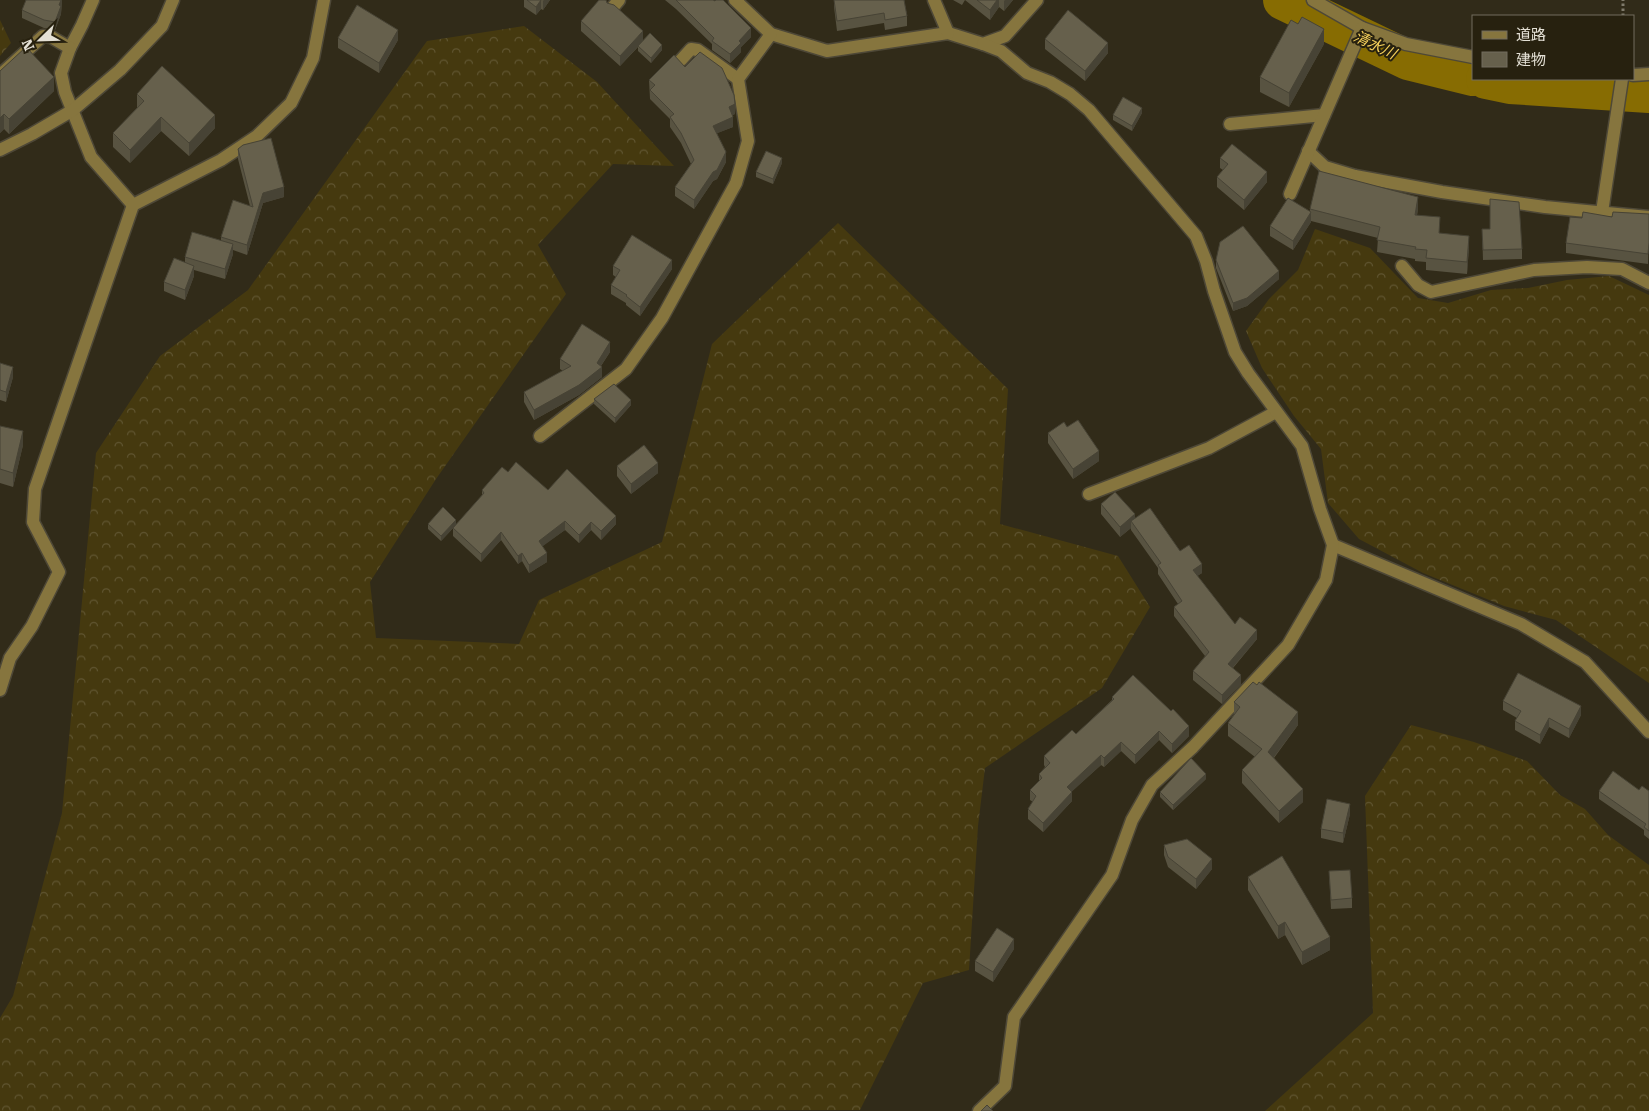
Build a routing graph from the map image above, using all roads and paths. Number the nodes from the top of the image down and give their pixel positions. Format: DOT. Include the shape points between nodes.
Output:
graph roads {
  1 [pos="93,0"];
  2 [pos="173,0"];
  3 [pos="324,0"];
  4 [pos="735,0"];
  5 [pos="934,0"];
  6 [pos="1037,0"];
  7 [pos="1312,0"];
  8 [pos="1623,0"];
  9 [pos="1623,15"];
  10 [pos="1362,28"];
  11 [pos="948,33"];
  12 [pos="771,34"];
  13 [pos="983,44"];
  14 [pos="70,48"];
  15 [pos="1472,57"];
  16 [pos="680,60"];
  17 [pos="1634,74"];
  18 [pos="1649,74"];
  19 [pos="0,75"];
  20 [pos="738,79"];
  21 [pos="1622,80"];
  22 [pos="73,110"];
  23 [pos="1324,115"];
  24 [pos="1230,124"];
  25 [pos="0,150"];
  26 [pos="1308,151"];
  27 [pos="1290,194"];
  28 [pos="133,205"];
  29 [pos="1602,212"];
  30 [pos="1649,217"];
  31 [pos="1402,266"];
  32 [pos="1649,283"];
  33 [pos="1276,412"];
  34 [pos="540,436"];
  35 [pos="1089,494"];
  36 [pos="1333,545"];
  37 [pos="0,690"];
  38 [pos="1649,732"];
  39 [pos="979,1111"];
  1 -- 14 [label="street"];
  2 -- 22 [label="street" via="162,26 120,70"];
  3 -- 28 [label="street" via="312,58 291,103 257,136 221,160"];
  4 -- 12 [label="street"];
  5 -- 11 [label="street"];
  6 -- 13 [label="street" via="1005,36"];
  7 -- 10 [label="street"];
  8 -- 9 [label="path"];
  10 -- 15 [label="street" via="1406,44"];
  10 -- 23 [label="street"];
  11 -- 12 [label="street" via="827,51"];
  11 -- 13 [label="street"];
  12 -- 20 [label="street"];
  13 -- 33 [label="street" via="1001,52 1027,73 1070,94 1089,110 1196,236 1235,352"];
  14 -- 19 [label="street" via="43,36"];
  14 -- 22 [label="street" via="61,73"];
  16 -- 20 [label="street" via="691,49 698,50"];
  17 -- 18 [label="street"];
  20 -- 34 [label="street" via="748,141 736,183 662,318 626,369"];
  21 -- 29 [label="street"];
  22 -- 25 [label="street"];
  22 -- 28 [label="street" via="91,157"];
  23 -- 24 [label="street"];
  23 -- 26 [label="street"];
  26 -- 27 [label="street"];
  26 -- 29 [label="street" via="1325,166 1355,176 1442,192"];
  28 -- 37 [label="street" via="35,489 33,522 59,572 32,626 10,658"];
  29 -- 30 [label="street"];
  31 -- 32 [label="street" via="1418,285 1431,292 1534,270 1587,266 1622,268"];
  33 -- 35 [label="street" via="1209,448"];
  33 -- 36 [label="street" via="1302,446"];
  36 -- 38 [label="street" via="1521,624 1585,662"];
  36 -- 39 [label="street" via="1326,580 1288,645 1193,747 1152,785 1132,820 1112,875 1014,1017 1005,1086"];
}
